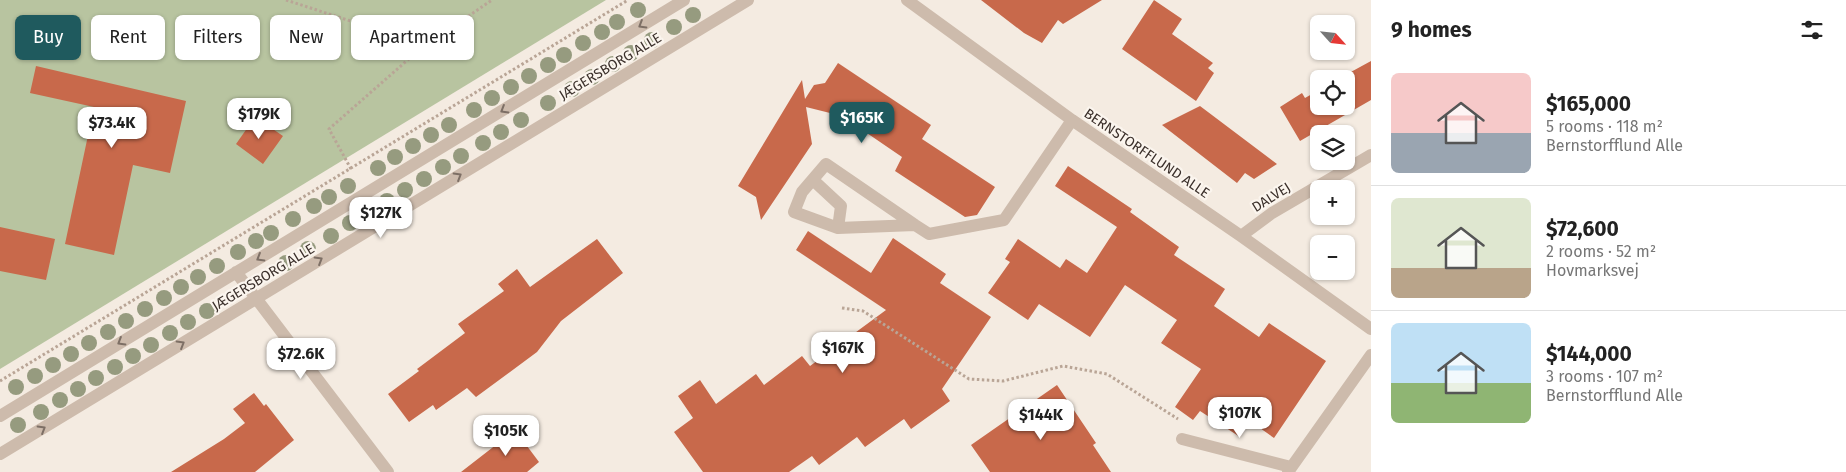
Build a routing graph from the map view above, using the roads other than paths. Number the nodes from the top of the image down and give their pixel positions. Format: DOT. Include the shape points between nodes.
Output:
graph roads {
  1 [pos="684,0"];
  2 [pos="748,0"];
  3 [pos="907,0"];
  4 [pos="1072,120"];
  5 [pos="1371,155"];
  6 [pos="813,180"];
  7 [pos="915,225"];
  8 [pos="838,228"];
  9 [pos="1241,236"];
  10 [pos="236,272"];
  11 [pos="256,298"];
  12 [pos="1371,329"];
  13 [pos="1371,355"];
  14 [pos="0,416"];
  15 [pos="1182,439"];
  16 [pos="0,454"];
  17 [pos="1290,469"];
  18 [pos="388,472"];
  1 -- 10 [label="street, JÆGERSBORG ALLE, one-way"];
  11 -- 2 [label="street, JÆGERSBORG ALLE, one-way"];
  3 -- 4 [label="street, BERNSTORFFLUND ALLE"];
  4 -- 7 [label="street" via="1004,220 929,234"];
  4 -- 9 [label="street, BERNSTORFFLUND ALLE"];
  5 -- 9 [label="street, DALVEJ" via="1272,213"];
  6 -- 7 [label="street" via="826,164"];
  6 -- 8 [label="street" via="841,206"];
  6 -- 8 [label="street" via="802,192 794,212"];
  7 -- 8 [label="street"];
  9 -- 12 [label="street, BERNSTORFFLUND ALLE"];
  10 -- 11 [label="street"];
  10 -- 14 [label="street, JÆGERSBORG ALLE, one-way"];
  16 -- 11 [label="street, JÆGERSBORG ALLE, one-way"];
  11 -- 18 [label="street"];
  13 -- 17 [label="street"];
  15 -- 17 [label="street"];
}
